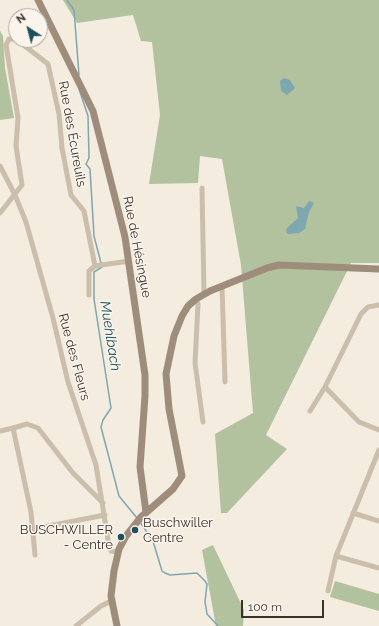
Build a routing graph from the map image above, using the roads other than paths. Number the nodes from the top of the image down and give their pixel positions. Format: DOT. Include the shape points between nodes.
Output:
graph roads {
  1 [pos="38,0"];
  2 [pos="8,41"];
  3 [pos="28,48"];
  4 [pos="0,166"];
  5 [pos="202,188"];
  6 [pos="15,195"];
  7 [pos="0,213"];
  8 [pos="129,261"];
  9 [pos="97,266"];
  10 [pos="379,269"];
  11 [pos="222,286"];
  12 [pos="207,292"];
  13 [pos="89,295"];
  14 [pos="196,299"];
  15 [pos="379,306"];
  16 [pos="225,382"];
  17 [pos="325,387"];
  18 [pos="310,411"];
  19 [pos="203,422"];
  20 [pos="12,428"];
  21 [pos="379,430"];
  22 [pos="0,431"];
  23 [pos="379,450"];
  24 [pos="103,503"];
  25 [pos="353,513"];
  26 [pos="143,514"];
  27 [pos="105,515"];
  28 [pos="379,521"];
  29 [pos="33,529"];
  30 [pos="117,552"];
  31 [pos="35,555"];
  32 [pos="336,556"];
  33 [pos="379,568"];
  34 [pos="328,591"];
  35 [pos="112,601"];
  36 [pos="76,626"];
  37 [pos="116,626"];
  1 -- 8 [label="street, Rue de Hésingue" via="95,117 121,216"];
  2 -- 6 [label="street, Rue des Écureuils" via="6,45 18,118 16,146 22,185"];
  3 -- 9 [label="street, Rue des Écureuils" via="48,64 71,195 84,211"];
  4 -- 6 [label="street, Rue des Fleurs"];
  5 -- 12 [label="street"];
  6 -- 7 [label="street"];
  6 -- 24 [label="street, Rue des Fleurs" via="29,233 68,382 96,465"];
  8 -- 9 [label="street"];
  8 -- 26 [label="street, Rue de Hésingue" via="145,375 140,467"];
  9 -- 13 [label="street" via="89,271"];
  10 -- 11 [label="street" via="279,265"];
  11 -- 12 [label="street"];
  11 -- 16 [label="street"];
  12 -- 14 [label="street"];
  14 -- 19 [label="street" via="198,304 195,363"];
  14 -- 26 [label="street" via="185,311 176,329 169,351 166,374 169,409 182,476 173,488"];
  15 -- 17 [label="street" via="368,307 361,314"];
  17 -- 18 [label="street"];
  17 -- 21 [label="street" via="360,422"];
  20 -- 22 [label="street"];
  20 -- 24 [label="street" via="27,424 38,428 73,473"];
  20 -- 29 [label="street"];
  23 -- 25 [label="street"];
  24 -- 27 [label="street, Rue des Fleurs"];
  25 -- 28 [label="street"];
  25 -- 32 [label="street"];
  26 -- 30 [label="street"];
  27 -- 29 [label="street"];
  27 -- 30 [label="street, Rue des Fleurs" via="110,548 111,551"];
  29 -- 31 [label="street"];
  30 -- 35 [label="street"];
  32 -- 33 [label="street"];
  32 -- 34 [label="street"];
  35 -- 36 [label="street" via="100,606"];
  35 -- 37 [label="street"];
}
